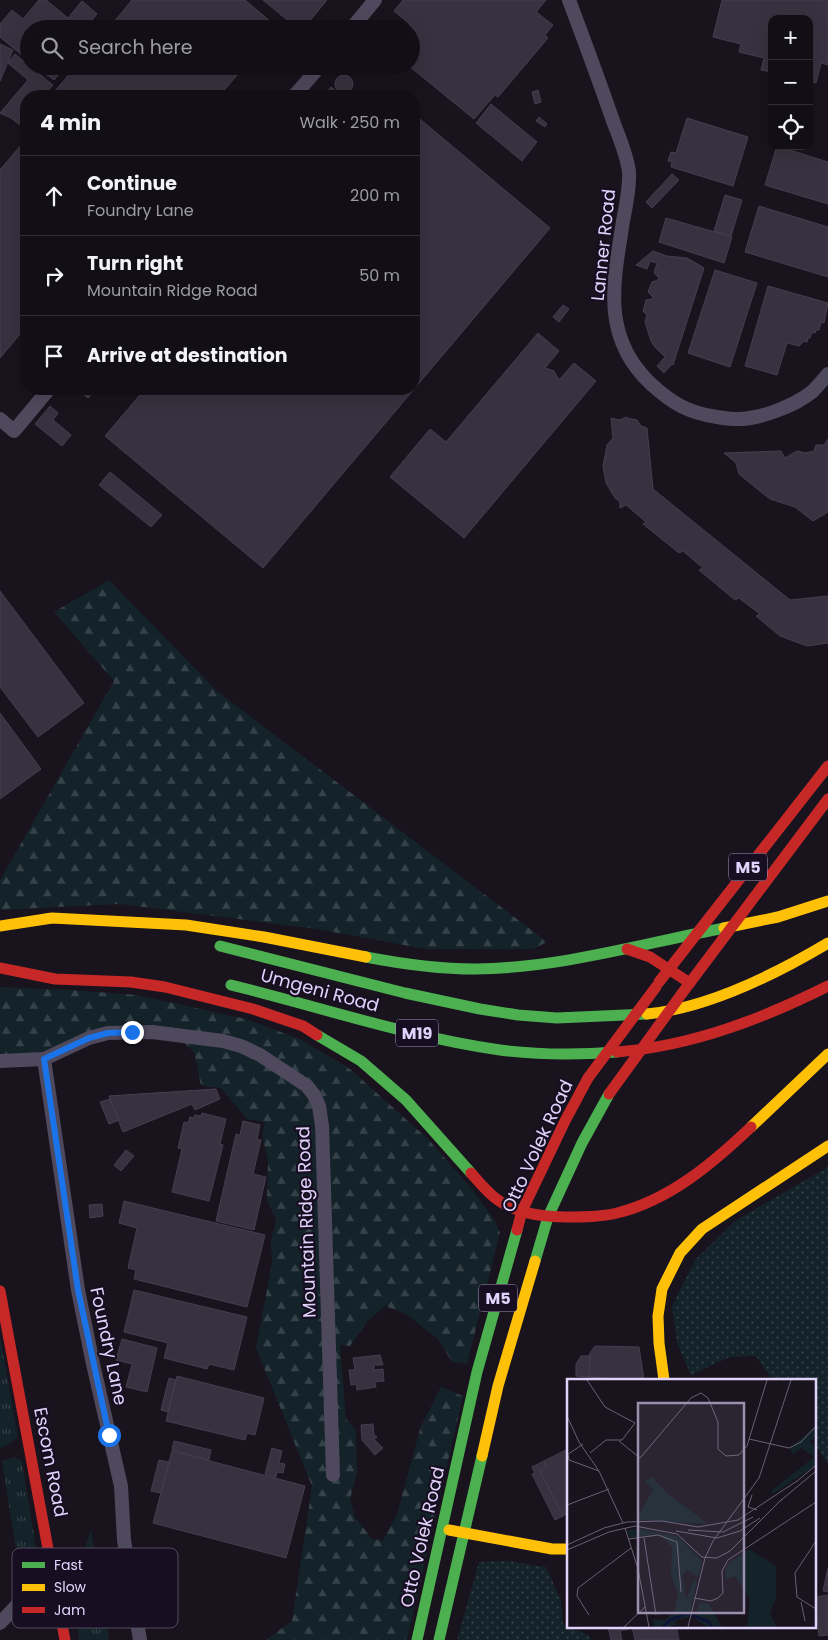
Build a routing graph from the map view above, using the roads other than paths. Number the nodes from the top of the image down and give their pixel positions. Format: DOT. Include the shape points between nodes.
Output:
graph roads {
  1 [pos="375,0"];
  2 [pos="569,0"];
  3 [pos="358,20"];
  4 [pos="312,75"];
  5 [pos="299,90"];
  6 [pos="828,374"];
  7 [pos="44,395"];
  8 [pos="0,419"];
  9 [pos="828,766"];
  10 [pos="828,799"];
  11 [pos="828,901"];
  12 [pos="14,925"];
  13 [pos="0,926"];
  14 [pos="733,927"];
  15 [pos="696,933"];
  16 [pos="179,936"];
  17 [pos="205,942"];
  18 [pos="828,943"];
  19 [pos="627,949"];
  20 [pos="22,961"];
  21 [pos="0,962"];
  22 [pos="0,968"];
  23 [pos="669,969"];
  24 [pos="222,983"];
  25 [pos="690,983"];
  26 [pos="828,986"];
  27 [pos="828,1054"];
  28 [pos="44,1059"];
  29 [pos="0,1061"];
  30 [pos="828,1146"];
  31 [pos="522,1211"];
  32 [pos="548,1216"];
  33 [pos="0,1291"];
  34 [pos="664,1379"];
  35 [pos="333,1475"];
  36 [pos="441,1529"];
  37 [pos="465,1533"];
  38 [pos="49,1548"];
  39 [pos="125,1548"];
  40 [pos="567,1549"];
  41 [pos="12,1610"];
  42 [pos="0,1623"];
  43 [pos="418,1635"];
  44 [pos="440,1636"];
  1 -- 3 [label="street"];
  2 -- 6 [label="street, Lanner Road" via="628,171 613,290 614,316 629,358 642,375 681,408 737,420 758,417 788,406 812,392"];
  4 -- 5 [label="street"];
  7 -- 8 [label="street" via="14,431"];
  9 -- 15 [label="main road, Otto Volek Road / M5"];
  10 -- 14 [label="main road, M5"];
  11 -- 14 [label="main road" via="780,917"];
  12 -- 13 [label="main road"];
  12 -- 16 [label="main road" via="85,926"];
  12 -- 19 [label="main road" via="46,918 186,925 239,932 396,963 470,969 556,963"];
  14 -- 15 [label="main road"];
  14 -- 25 [label="main road, M5"];
  15 -- 19 [label="main road"];
  15 -- 23 [label="main road, Otto Volek Road / M5"];
  17 -- 18 [label="main road, Umgeni Road / M19" via="432,999 518,1015 554,1018 669,1010 706,1000 756,980"];
  19 -- 23 [label="main road" via="650,957"];
  20 -- 21 [label="main road"];
  22 -- 31 [label="main road" via="55,979 131,982 165,988 254,1009 303,1026 361,1061 406,1100 500,1202"];
  23 -- 25 [label="main road"];
  23 -- 31 [label="main road, Otto Volek Road / M5, bridge" via="588,1078"];
  24 -- 26 [label="main road, Umgeni Road / M19" via="405,1031 501,1050 563,1054 620,1052 702,1038 771,1014"];
  25 -- 32 [label="main road, M5, bridge" via="609,1094"];
  27 -- 32 [label="main road" via="720,1156 684,1184 617,1213 588,1217"];
  28 -- 29 [label="street, Mountain Ridge Road"];
  28 -- 35 [label="street, Mountain Ridge Road" via="72,1044 108,1033 152,1032 199,1037 241,1046 260,1055 307,1086 314,1095 322,1126"];
  28 -- 39 [label="street, Foundry Lane" via="78,1290 121,1486"];
  30 -- 34 [label="main road" via="702,1229 680,1253 662,1289 658,1316"];
  31 -- 32 [label="main road"];
  31 -- 36 [label="main road, Otto Volek Road / M5" via="477,1372"];
  32 -- 37 [label="main road, M5" via="498,1386"];
  33 -- 38 [label="main road, Escom Road"];
  36 -- 37 [label="main road"];
  36 -- 43 [label="main road, Otto Volek Road / M5"];
  37 -- 40 [label="main road"];
  37 -- 44 [label="main road, M5"];
  41 -- 42 [label="street"];
}
